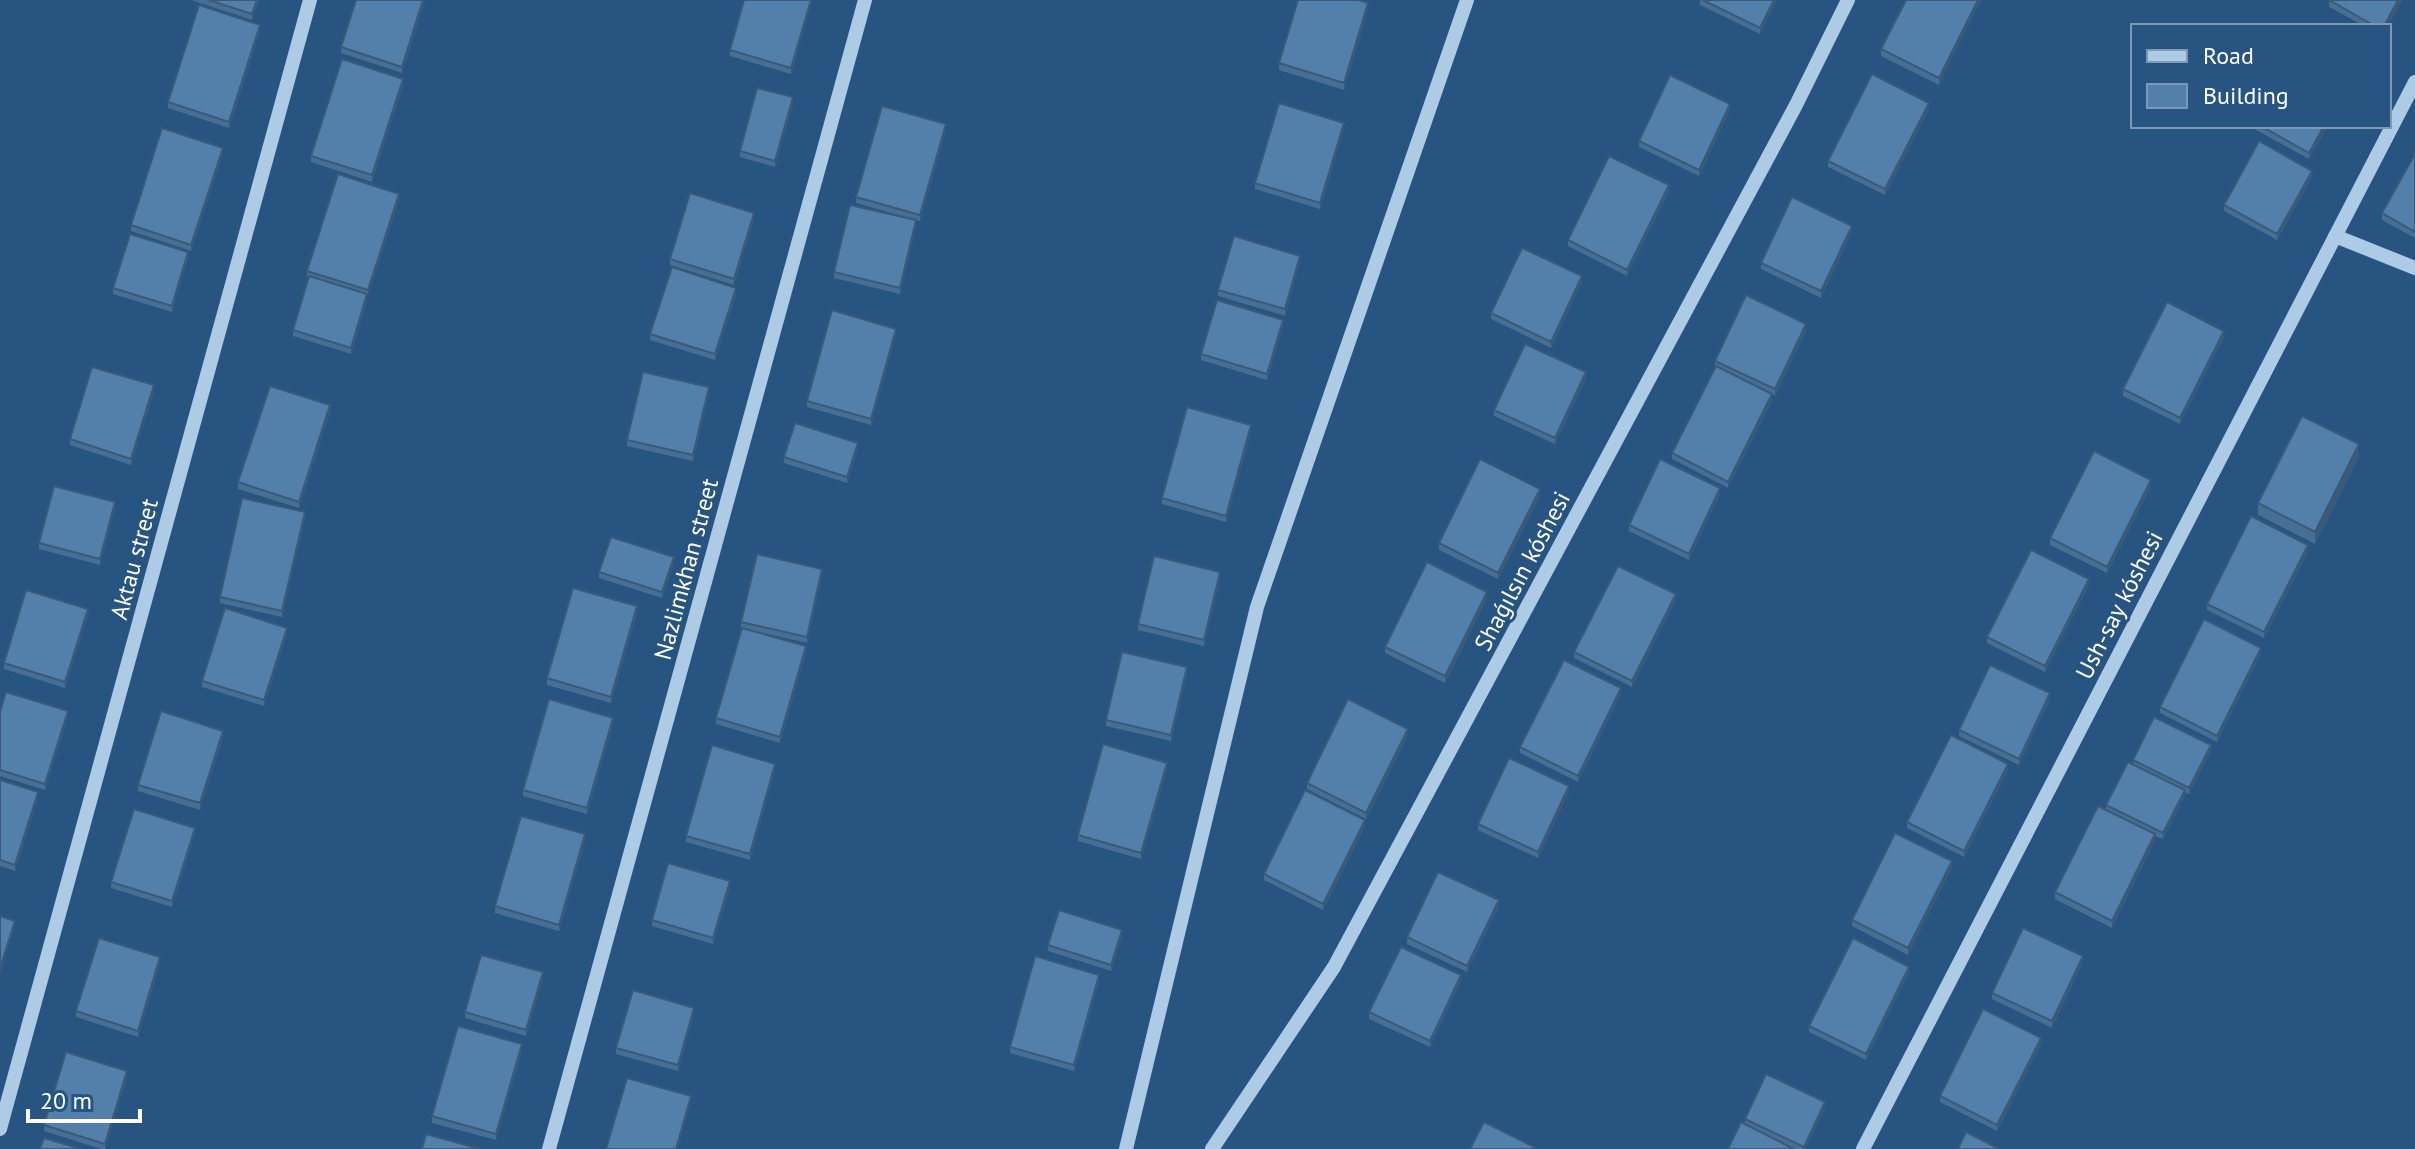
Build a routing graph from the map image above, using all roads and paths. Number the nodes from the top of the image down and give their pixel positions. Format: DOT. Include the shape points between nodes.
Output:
graph roads {
  1 [pos="310,0"];
  2 [pos="865,0"];
  3 [pos="1467,0"];
  4 [pos="1848,0"];
  5 [pos="2415,82"];
  6 [pos="2335,236"];
  7 [pos="2415,268"];
  8 [pos="0,1129"];
  9 [pos="549,1149"];
  10 [pos="1126,1149"];
  11 [pos="1212,1149"];
  12 [pos="1863,1149"];
  1 -- 8 [label="street, Aktau street"];
  2 -- 9 [label="street, Nazlimkhan street"];
  3 -- 10 [label="street" via="1257,607"];
  4 -- 11 [label="street, Shaǵılsın kóshesi" via="1334,967"];
  5 -- 6 [label="street, Ush-say kóshesi"];
  6 -- 7 [label="street"];
  6 -- 12 [label="street, Ush-say kóshesi"];
}
